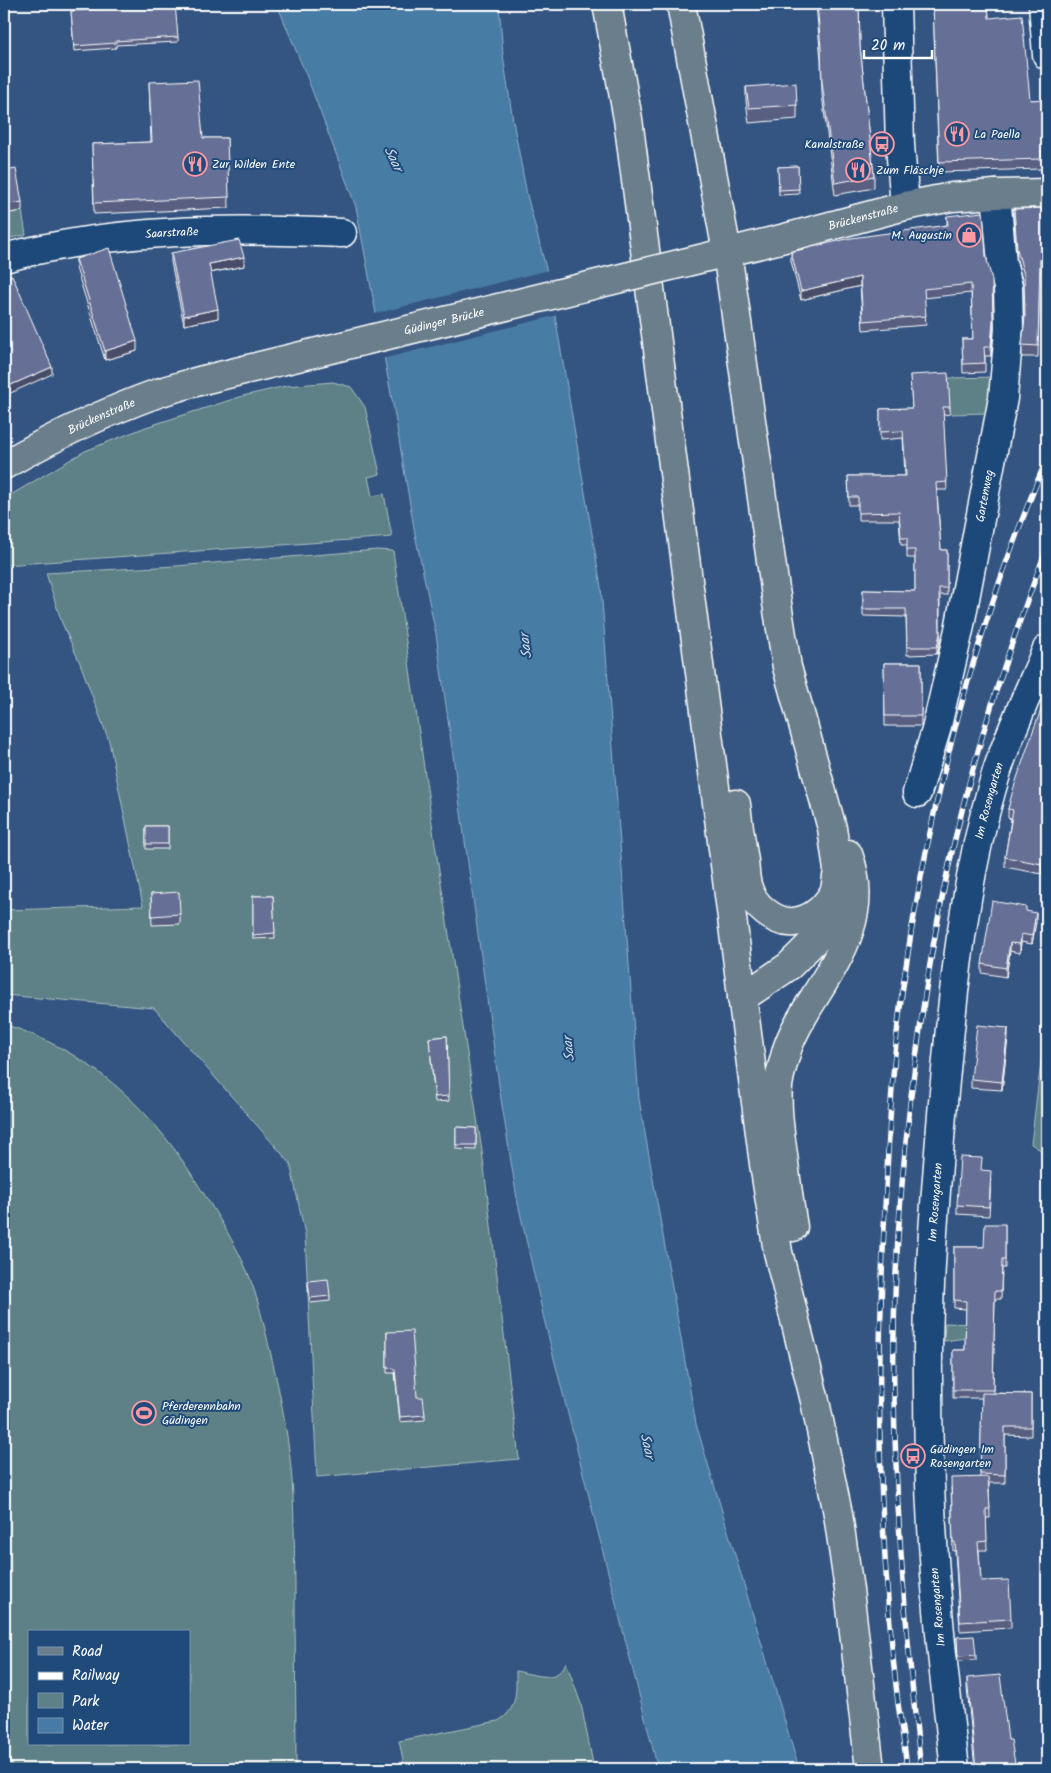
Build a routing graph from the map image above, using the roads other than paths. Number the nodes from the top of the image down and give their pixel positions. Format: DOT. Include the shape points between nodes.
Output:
graph roads {
  1 [pos="607,4"];
  2 [pos="622,4"];
  3 [pos="681,4"];
  4 [pos="896,4"];
  5 [pos="1043,4"];
  6 [pos="1047,55"];
  7 [pos="628,119"];
  8 [pos="1047,193"];
  9 [pos="996,194"];
  10 [pos="905,206"];
  11 [pos="342,233"];
  12 [pos="727,252"];
  13 [pos="4,258"];
  14 [pos="683,263"];
  15 [pos="203,380"];
  16 [pos="4,465"];
  17 [pos="677,498"];
  18 [pos="1047,649"];
  19 [pos="917,793"];
  20 [pos="832,828"];
  21 [pos="835,891"];
  22 [pos="742,998"];
  23 [pos="800,1340"];
  24 [pos="870,1769"];
  25 [pos="955,1769"];
  1 -- 7 [label="main road"];
  2 -- 7 [label="main road"];
  3 -- 12 [label="main road"];
  4 -- 10 [label="street"];
  5 -- 6 [label="street"];
  7 -- 17 [label="main road"];
  8 -- 9 [label="main road, Brückenstraße"];
  9 -- 10 [label="main road, Brückenstraße" via="952,197"];
  9 -- 19 [label="street, Gartenweg" via="1002,263 1008,287 1006,378 960,630"];
  10 -- 12 [label="main road, Brückenstraße"];
  11 -- 13 [label="street, Saarstraße" via="174,231 80,242"];
  12 -- 14 [label="main road, Brückenstraße"];
  12 -- 20 [label="main road" via="787,667"];
  14 -- 15 [label="main road, Güdinger Brücke, bridge"];
  15 -- 16 [label="main road, Brückenstraße" via="117,410 54,437"];
  17 -- 21 [label="main road" via="700,542 748,888 758,906 790,923 816,914 826,906"];
  17 -- 22 [label="main road"];
  18 -- 25 [label="street, Im Rosengarten" via="1007,743 975,858 953,1006 936,1190 929,1287 931,1517"];
  20 -- 21 [label="main road" via="838,870"];
  20 -- 23 [label="main road" via="847,850 852,865 854,912 850,932 841,953 794,1031 778,1086 779,1126 796,1244"];
  21 -- 22 [label="main road" via="828,924 818,937 789,966"];
  22 -- 23 [label="main road" via="778,1252"];
  23 -- 24 [label="main road" via="838,1514"];
}
